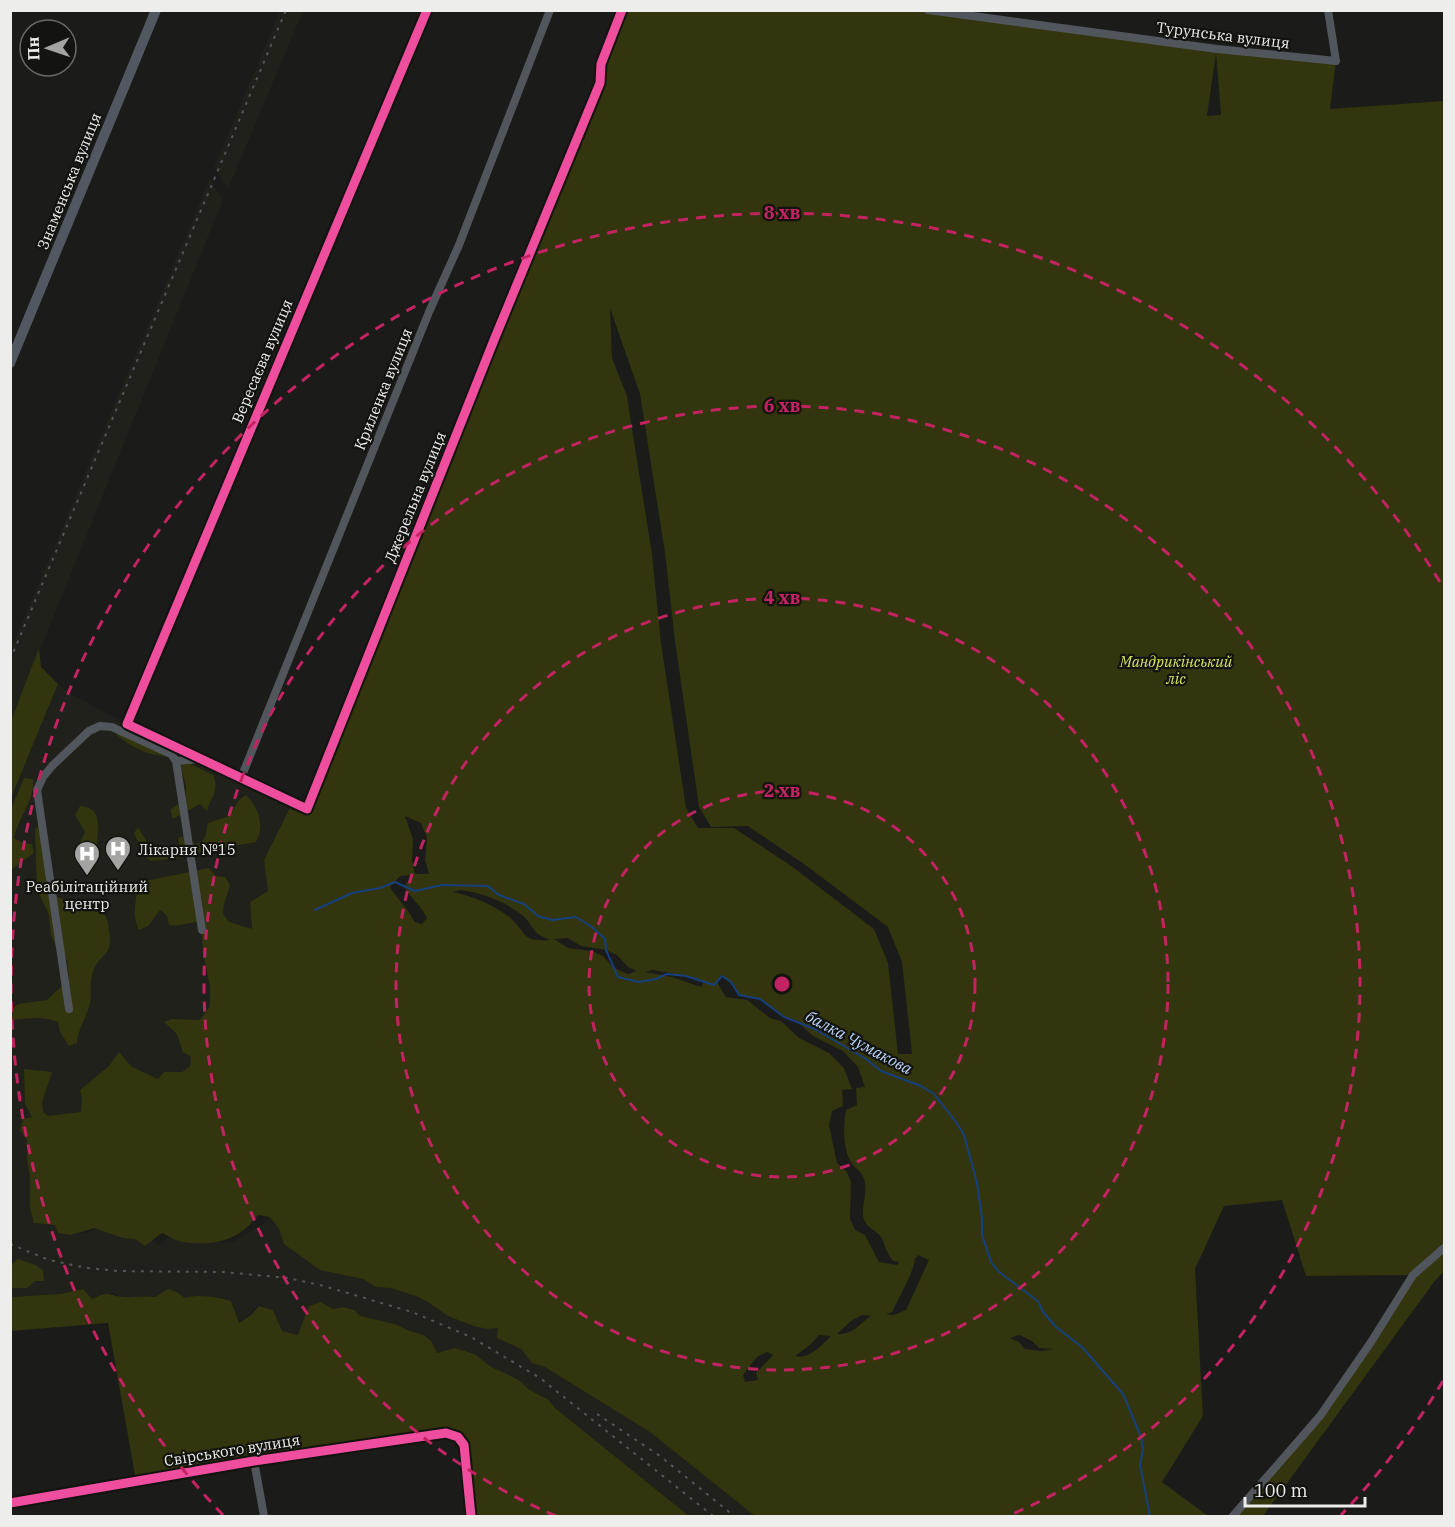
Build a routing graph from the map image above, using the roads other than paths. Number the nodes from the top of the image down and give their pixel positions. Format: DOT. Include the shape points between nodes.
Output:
graph roads {
  1 [pos="156,10"];
  2 [pos="427,10"];
  3 [pos="550,10"];
  4 [pos="622,10"];
  5 [pos="1328,10"];
  6 [pos="928,11"];
  7 [pos="10,363"];
  8 [pos="127,724"];
  9 [pos="200,759"];
  10 [pos="176,761"];
  11 [pos="241,778"];
  12 [pos="202,930"];
  13 [pos="69,1009"];
  14 [pos="1444,1248"];
  15 [pos="254,1461"];
  16 [pos="10,1503"];
  17 [pos="264,1516"];
  18 [pos="471,1516"];
  19 [pos="1233,1516"];
  1 -- 7 [label="main road, Знаменська вулиця"];
  2 -- 8 [label="street, Вересаєва вулиця"];
  3 -- 11 [label="street, Криленка вулиця" via="459,245"];
  4 -- 11 [label="street, Джерельна вулиця" via="601,64 600,82 307,809"];
  5 -- 6 [label="street, Турунська вулиця" via="1336,61"];
  8 -- 9 [label="street, Джерельна вулиця"];
  9 -- 10 [label="street"];
  9 -- 11 [label="street, Джерельна вулиця"];
  10 -- 12 [label="street"];
  10 -- 13 [label="street" via="161,749 112,727 100,726 89,731 43,777 37,790"];
  14 -- 19 [label="street" via="1413,1275 1320,1416"];
  15 -- 16 [label="street, Свірського вулиця"];
  15 -- 17 [label="street"];
  15 -- 18 [label="street, Свірського вулиця" via="446,1433 458,1437 464,1445"];
}
